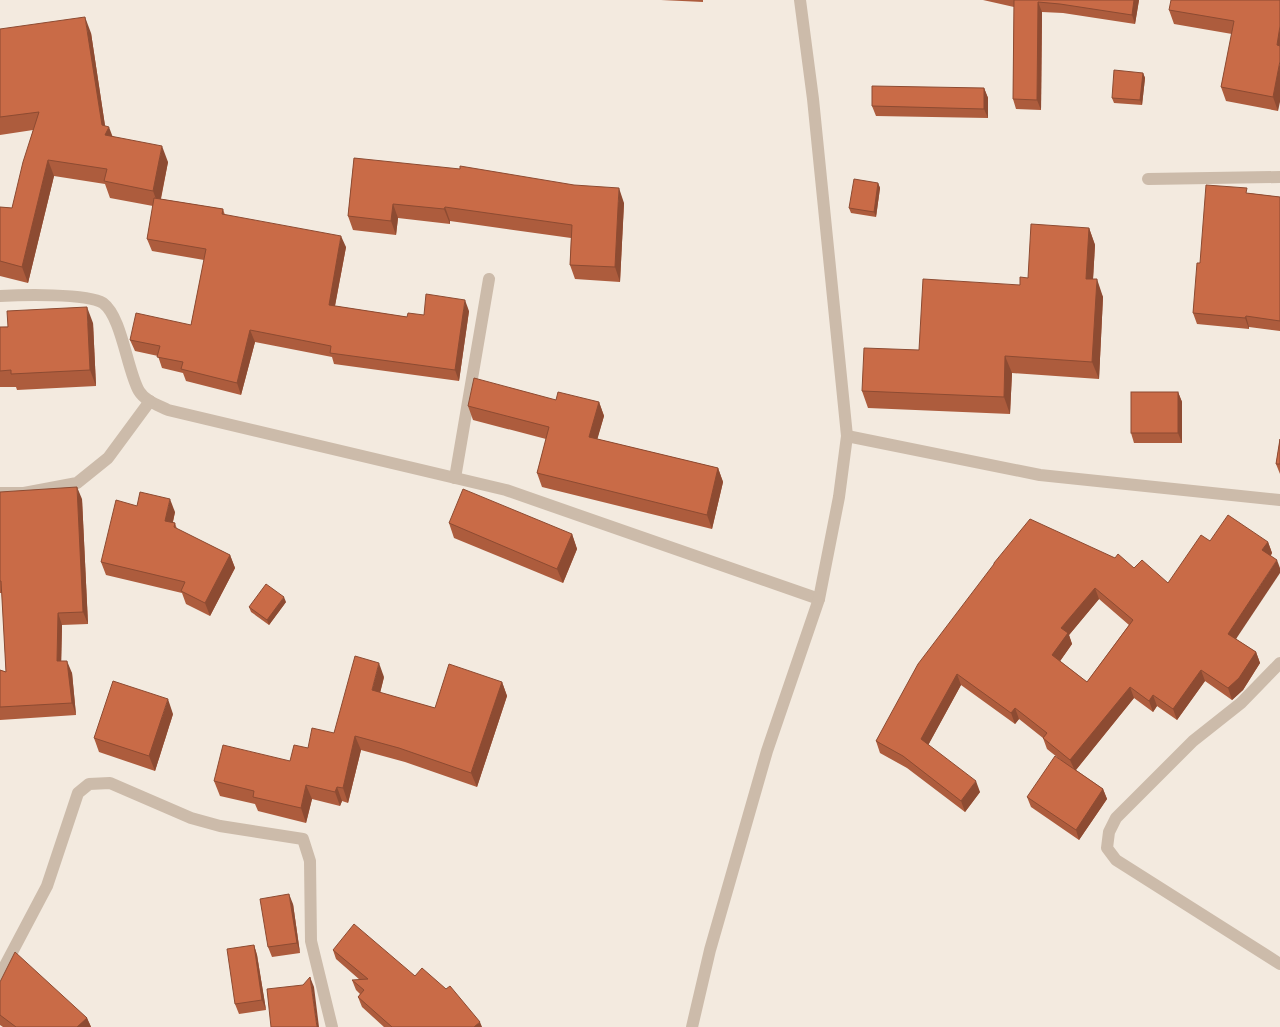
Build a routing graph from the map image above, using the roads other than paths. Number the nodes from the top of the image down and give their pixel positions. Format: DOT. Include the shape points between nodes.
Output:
graph roads {
  1 [pos="800,0"];
  2 [pos="1280,177"];
  3 [pos="1148,179"];
  4 [pos="489,279"];
  5 [pos="0,296"];
  6 [pos="150,401"];
  7 [pos="847,436"];
  8 [pos="455,478"];
  9 [pos="0,493"];
  10 [pos="1280,500"];
  11 [pos="819,599"];
  12 [pos="1280,663"];
  13 [pos="1280,964"];
  14 [pos="0,975"];
  15 [pos="332,1027"];
  16 [pos="692,1027"];
  1 -- 7 [label="street"];
  2 -- 3 [label="street"];
  4 -- 8 [label="street"];
  5 -- 6 [label="street" via="87,298 103,303 114,318 140,392"];
  6 -- 8 [label="street" via="168,410"];
  6 -- 9 [label="street" via="108,458 77,483 24,493"];
  7 -- 10 [label="street" via="1040,475"];
  7 -- 11 [label="street"];
  8 -- 11 [label="street" via="506,490"];
  11 -- 16 [label="street" via="768,751 710,950"];
  12 -- 13 [label="street" via="1241,703 1193,741 1116,818 1109,832 1107,848 1116,860"];
  14 -- 15 [label="street" via="46,886 78,793 89,784 110,783 192,818 220,826 303,839 310,860 311,941"];
}
